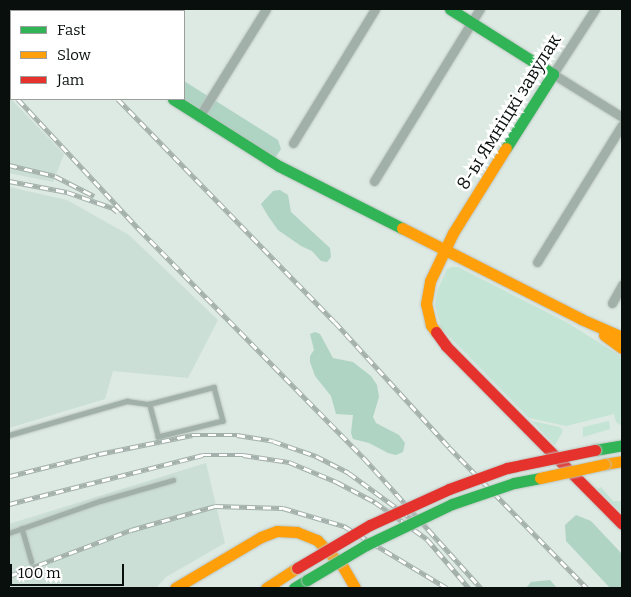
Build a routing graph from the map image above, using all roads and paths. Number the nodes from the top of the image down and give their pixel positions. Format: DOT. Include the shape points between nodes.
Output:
graph roads {
  1 [pos="266,9"];
  2 [pos="376,9"];
  3 [pos="450,9"];
  4 [pos="480,9"];
  5 [pos="594,9"];
  6 [pos="472,22"];
  7 [pos="553,74"];
  8 [pos="174,100"];
  9 [pos="199,117"];
  10 [pos="622,117"];
  11 [pos="622,125"];
  12 [pos="293,143"];
  13 [pos="374,181"];
  14 [pos="446,250"];
  15 [pos="537,262"];
  16 [pos="622,285"];
  17 [pos="612,303"];
  18 [pos="581,319"];
  19 [pos="622,337"];
  20 [pos="622,348"];
  21 [pos="148,404"];
  22 [pos="9,434"];
  23 [pos="620,444"];
  24 [pos="622,462"];
  25 [pos="172,480"];
  26 [pos="622,524"];
  27 [pos="22,528"];
  28 [pos="9,533"];
  29 [pos="32,562"];
  30 [pos="175,588"];
  31 [pos="266,588"];
  32 [pos="294,588"];
  33 [pos="355,588"];
  1 -- 9 [label="street"];
  2 -- 12 [label="street"];
  3 -- 6 [label="main road"];
  4 -- 6 [label="street"];
  5 -- 7 [label="street, 8-ы Ямніцкі завулак"];
  6 -- 7 [label="main road"];
  6 -- 13 [label="street"];
  7 -- 10 [label="street"];
  7 -- 14 [label="main road, 8-ы Ямніцкі завулак" via="453,233"];
  8 -- 9 [label="main road"];
  9 -- 14 [label="main road" via="279,166"];
  11 -- 15 [label="street"];
  14 -- 18 [label="main road"];
  14 -- 26 [label="main road, 8-ы Ямніцкі завулак" via="430,281 426,304 431,325 446,346"];
  16 -- 17 [label="street"];
  18 -- 19 [label="main road"];
  18 -- 20 [label="main road"];
  21 -- 21 [label="lane" via="214,387 223,420 158,437"];
  21 -- 22 [label="lane" via="127,401"];
  23 -- 31 [label="main road, bridge" via="507,468 449,489 370,525"];
  24 -- 32 [label="main road, bridge" via="514,483 452,504 366,545"];
  25 -- 27 [label="lane"];
  27 -- 28 [label="lane"];
  27 -- 29 [label="lane"];
  30 -- 33 [label="main road" via="261,537 277,531 297,532 317,540 343,567"];
}
